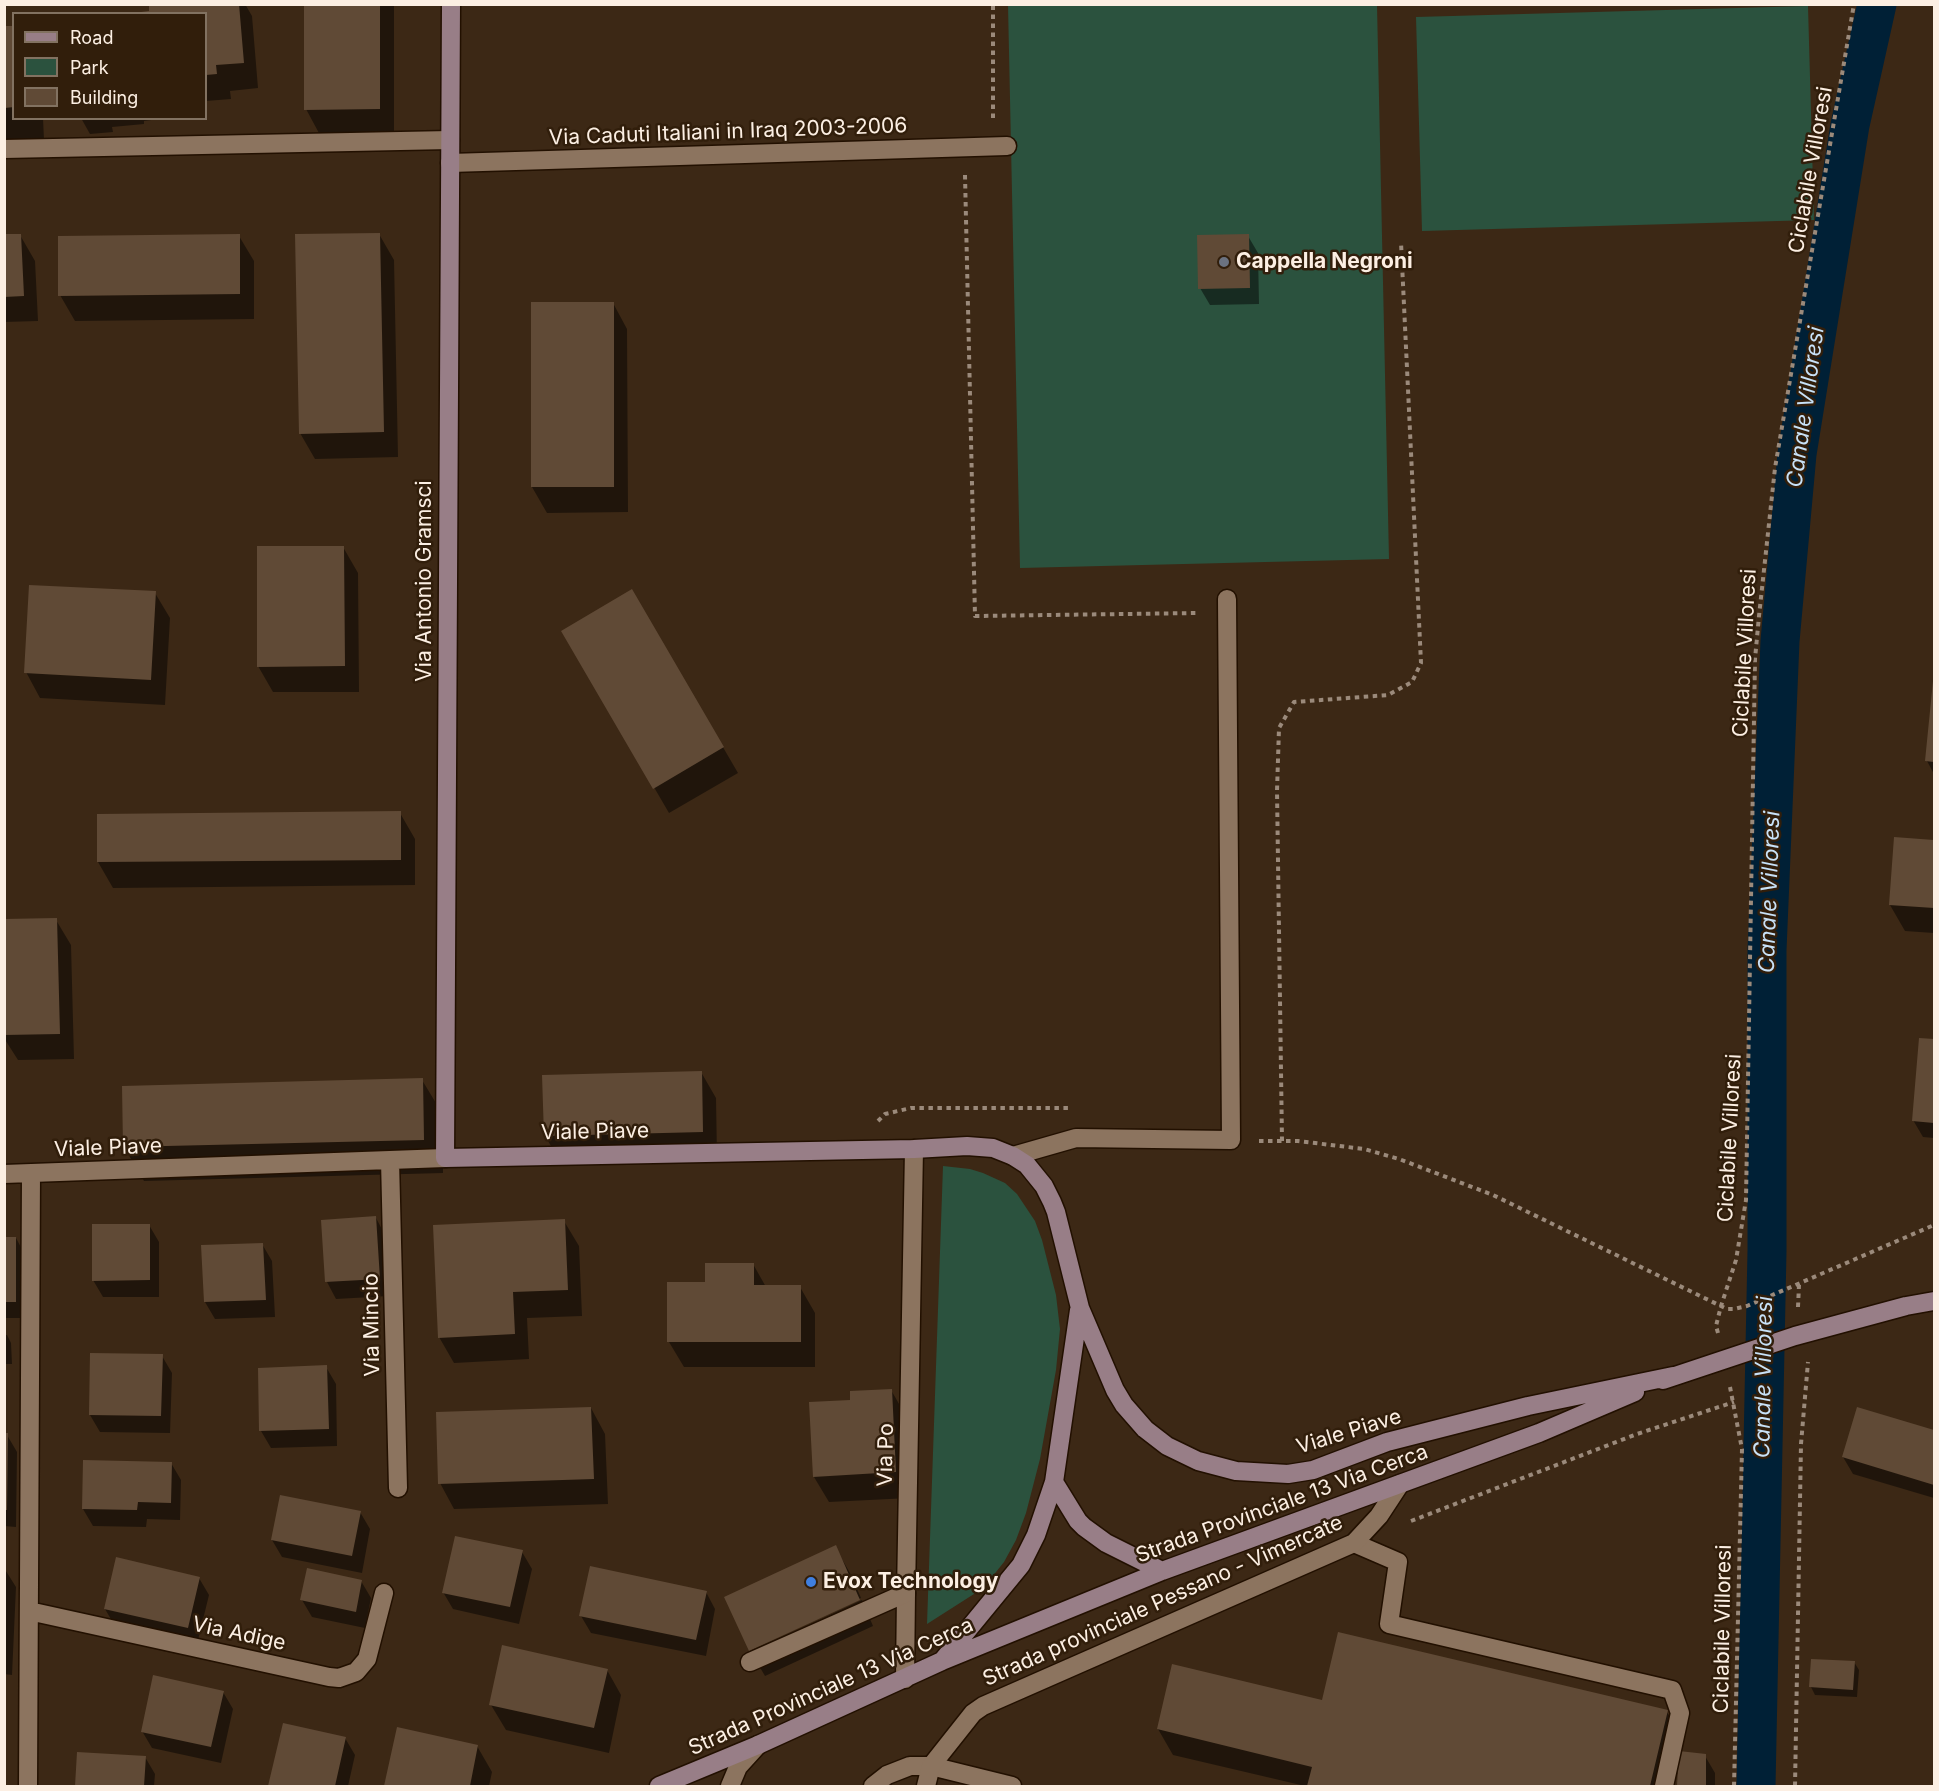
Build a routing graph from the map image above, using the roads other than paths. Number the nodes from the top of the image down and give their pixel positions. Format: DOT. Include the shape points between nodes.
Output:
graph roads {
  1 [pos="451,4"];
  2 [pos="450,140"];
  3 [pos="1000,146"];
  4 [pos="4,149"];
  5 [pos="450,163"];
  6 [pos="1227,606"];
  7 [pos="914,1149"];
  8 [pos="1013,1155"];
  9 [pos="445,1158"];
  10 [pos="390,1160"];
  11 [pos="4,1174"];
  12 [pos="32,1174"];
  13 [pos="1935,1301"];
  14 [pos="1080,1308"];
  15 [pos="1673,1376"];
  16 [pos="1054,1482"];
  17 [pos="1400,1484"];
  18 [pos="398,1488"];
  19 [pos="1354,1543"];
  20 [pos="1162,1571"];
  21 [pos="384,1593"];
  22 [pos="906,1593"];
  23 [pos="29,1611"];
  24 [pos="942,1661"];
  25 [pos="750,1662"];
  26 [pos="905,1679"];
  27 [pos="758,1745"];
  28 [pos="931,1766"];
  29 [pos="28,1786"];
  30 [pos="659,1786"];
  31 [pos="730,1786"];
  32 [pos="873,1786"];
  33 [pos="926,1786"];
  34 [pos="1012,1786"];
  35 [pos="1664,1786"];
  1 -- 2 [label="street, Via Antonio Gramsci"];
  2 -- 4 [label="street"];
  2 -- 5 [label="street, Via Antonio Gramsci"];
  3 -- 5 [label="street, Via Caduti Italiani in Iraq 2003-2006"];
  5 -- 9 [label="street, Via Antonio Gramsci"];
  6 -- 8 [label="street" via="1231,1140 1076,1138"];
  7 -- 8 [label="street, Viale Piave" via="967,1146 993,1148"];
  7 -- 9 [label="street, Viale Piave"];
  7 -- 22 [label="street, Via Po"];
  8 -- 14 [label="street, Viale Piave" via="1035,1174 1056,1212"];
  9 -- 10 [label="street, Viale Piave"];
  10 -- 12 [label="street, Viale Piave"];
  10 -- 18 [label="street, Via Mincio"];
  11 -- 12 [label="street, Viale Piave"];
  12 -- 23 [label="street"];
  13 -- 15 [label="street, Strada Provinciale 13 Via Cerca" via="1799,1335"];
  14 -- 15 [label="street, Viale Piave" via="1115,1390 1145,1429 1167,1446 1198,1461 1236,1471 1288,1474 1313,1470 1387,1442 1528,1406"];
  14 -- 16 [label="street, Viale Piave"];
  15 -- 17 [label="street, Strada Provinciale 13 Via Cerca" via="1539,1433"];
  16 -- 20 [label="street" via="1084,1527"];
  16 -- 24 [label="street, Viale Piave" via="1021,1565"];
  17 -- 19 [label="street, Strada provinciale Pessano - Vimercate" via="1379,1516"];
  17 -- 20 [label="street, Strada Provinciale 13 Via Cerca"];
  19 -- 28 [label="street, Strada provinciale Pessano - Vimercate" via="983,1706"];
  19 -- 35 [label="street" via="1398,1562 1389,1624 1672,1690 1680,1713"];
  20 -- 24 [label="street, Strada Provinciale 13 Via Cerca"];
  21 -- 23 [label="street, Via Adige" via="367,1659 356,1672 339,1678"];
  22 -- 25 [label="street"];
  22 -- 26 [label="street, Via Po"];
  23 -- 29 [label="street"];
  24 -- 26 [label="street, Strada Provinciale 13 Via Cerca"];
  26 -- 27 [label="street, Strada Provinciale 13 Via Cerca"];
  27 -- 30 [label="street, Strada Provinciale 13 Via Cerca"];
  27 -- 31 [label="street" via="738,1767"];
  28 -- 32 [label="street" via="910,1766 887,1775"];
  28 -- 33 [label="street, Strada provinciale Pessano - Vimercate"];
  28 -- 34 [label="street"];
}
